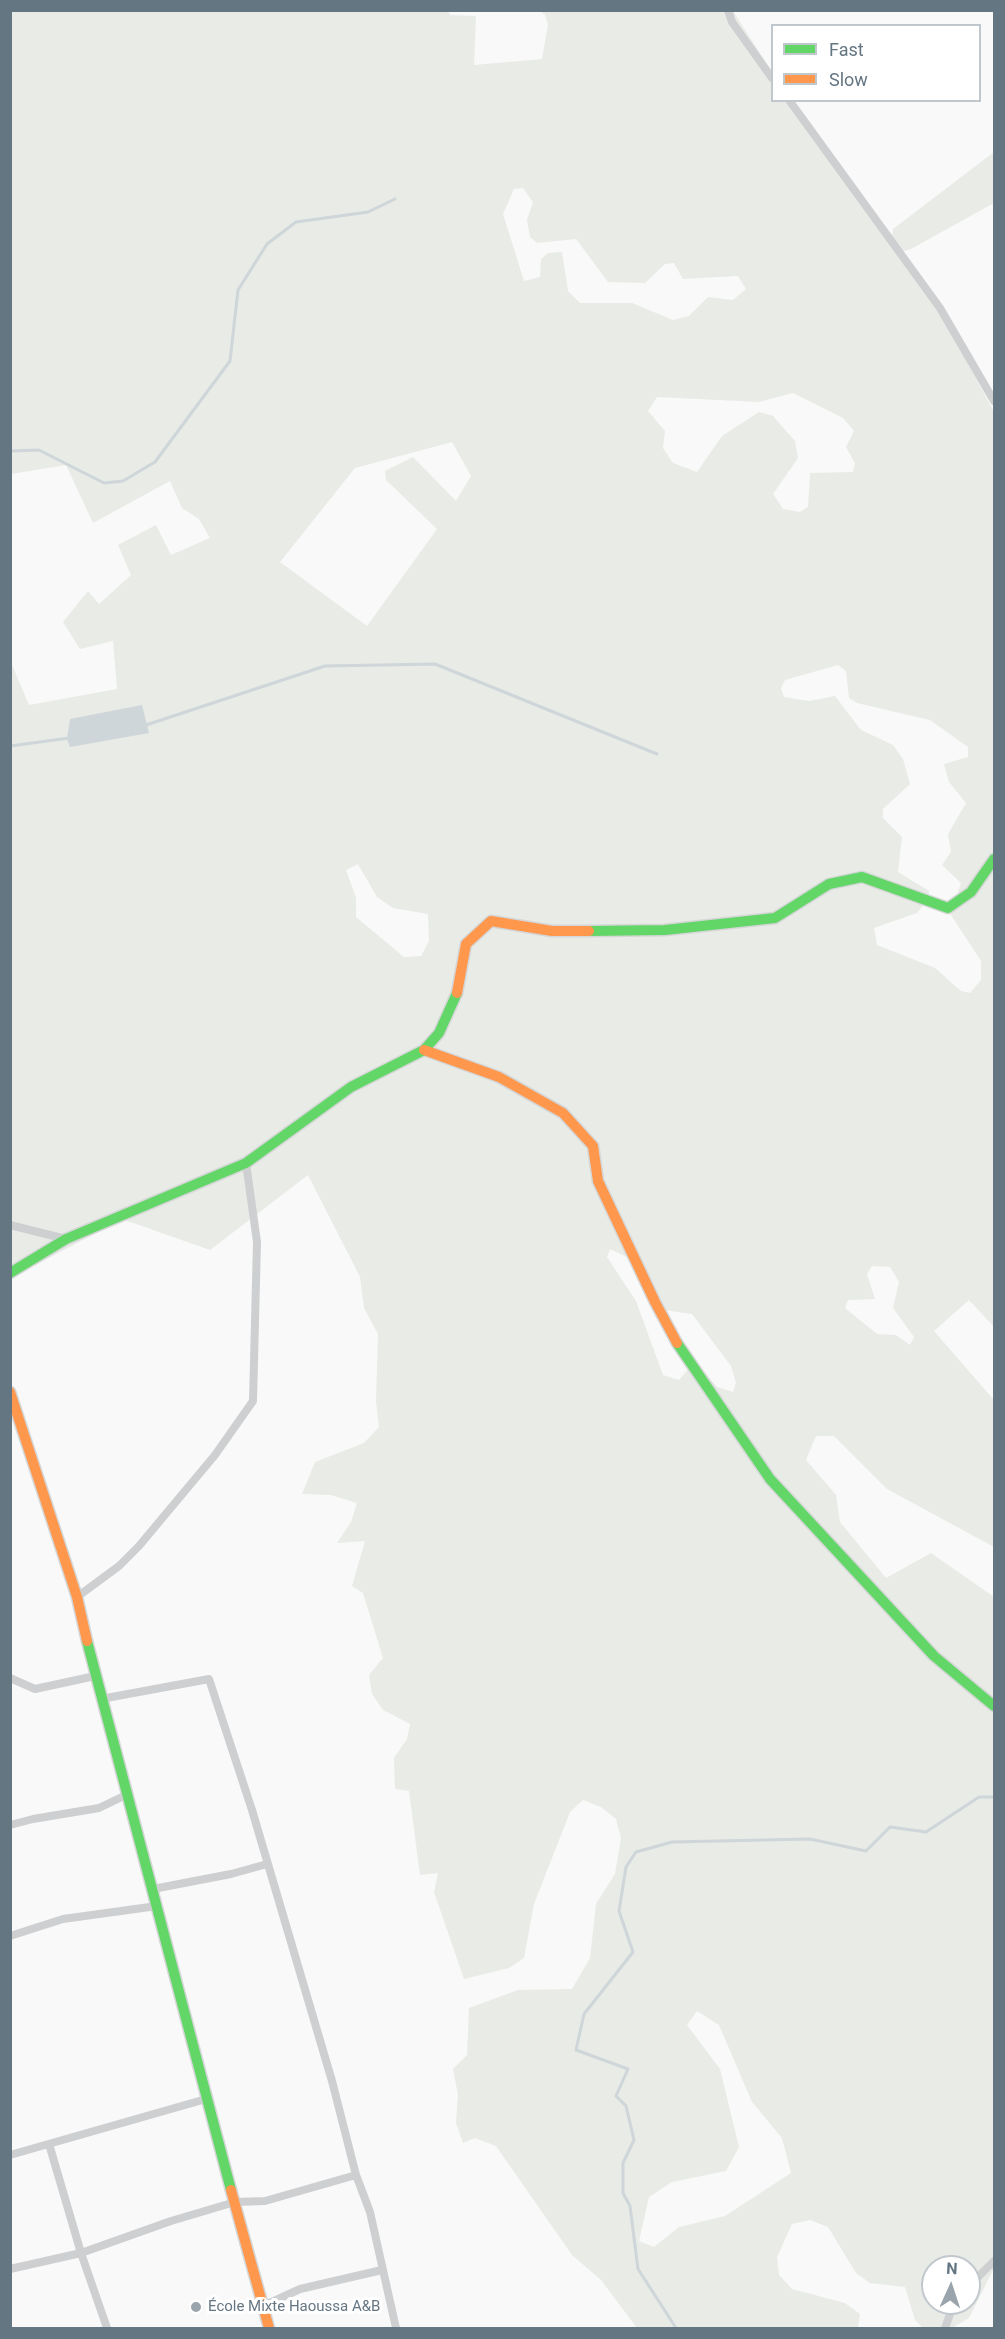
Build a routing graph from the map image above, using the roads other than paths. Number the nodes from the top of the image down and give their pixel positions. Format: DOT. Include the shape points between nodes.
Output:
graph roads {
  1 [pos="728,10"];
  2 [pos="771,77"];
  3 [pos="790,102"];
  4 [pos="994,401"];
  5 [pos="994,859"];
  6 [pos="424,1050"];
  7 [pos="246,1163"];
  8 [pos="10,1226"];
  9 [pos="66,1239"];
  10 [pos="10,1273"];
  11 [pos="10,1392"];
  12 [pos="77,1597"];
  13 [pos="95,1676"];
  14 [pos="10,1678"];
  15 [pos="101,1699"];
  16 [pos="994,1706"];
  17 [pos="126,1795"];
  18 [pos="10,1826"];
  19 [pos="267,1864"];
  20 [pos="153,1889"];
  21 [pos="157,1906"];
  22 [pos="10,1936"];
  23 [pos="206,2099"];
  24 [pos="49,2144"];
  25 [pos="10,2155"];
  26 [pos="356,2175"];
  27 [pos="235,2202"];
  28 [pos="81,2253"];
  29 [pos="994,2261"];
  30 [pos="10,2269"];
  31 [pos="382,2270"];
  32 [pos="981,2274"];
  33 [pos="263,2306"];
  34 [pos="107,2328"];
  35 [pos="269,2328"];
  36 [pos="396,2328"];
  1 -- 2 [label="street" via="732,22"];
  3 -- 4 [label="street" via="939,308"];
  5 -- 6 [label="street" via="971,892 948,908 862,877 830,884 775,918 665,930 552,931 491,921 466,944 460,988 439,1033"];
  6 -- 7 [label="street" via="351,1087"];
  6 -- 16 [label="street" via="499,1077 563,1113 593,1146 598,1181 655,1302 675,1339 770,1479 934,1656"];
  7 -- 9 [label="street"];
  7 -- 12 [label="street" via="257,1242 253,1401 215,1455 139,1546"];
  8 -- 9 [label="street"];
  9 -- 10 [label="street"];
  11 -- 12 [label="street"];
  12 -- 13 [label="street"];
  13 -- 14 [label="street" via="35,1689"];
  13 -- 15 [label="street"];
  15 -- 17 [label="street"];
  15 -- 19 [label="street" via="209,1679"];
  17 -- 18 [label="street" via="99,1808"];
  17 -- 20 [label="street"];
  19 -- 20 [label="street"];
  19 -- 26 [label="street"];
  20 -- 21 [label="street"];
  21 -- 22 [label="street" via="63,1919"];
  21 -- 23 [label="street"];
  23 -- 24 [label="street"];
  23 -- 27 [label="street"];
  24 -- 25 [label="street"];
  24 -- 28 [label="street"];
  26 -- 27 [label="street" via="265,2201"];
  26 -- 31 [label="street" via="370,2212"];
  27 -- 28 [label="street"];
  27 -- 33 [label="street"];
  28 -- 30 [label="street"];
  28 -- 34 [label="street"];
  29 -- 32 [label="street"];
  31 -- 33 [label="street" via="300,2289"];
  31 -- 36 [label="street"];
  33 -- 35 [label="street"];
}
